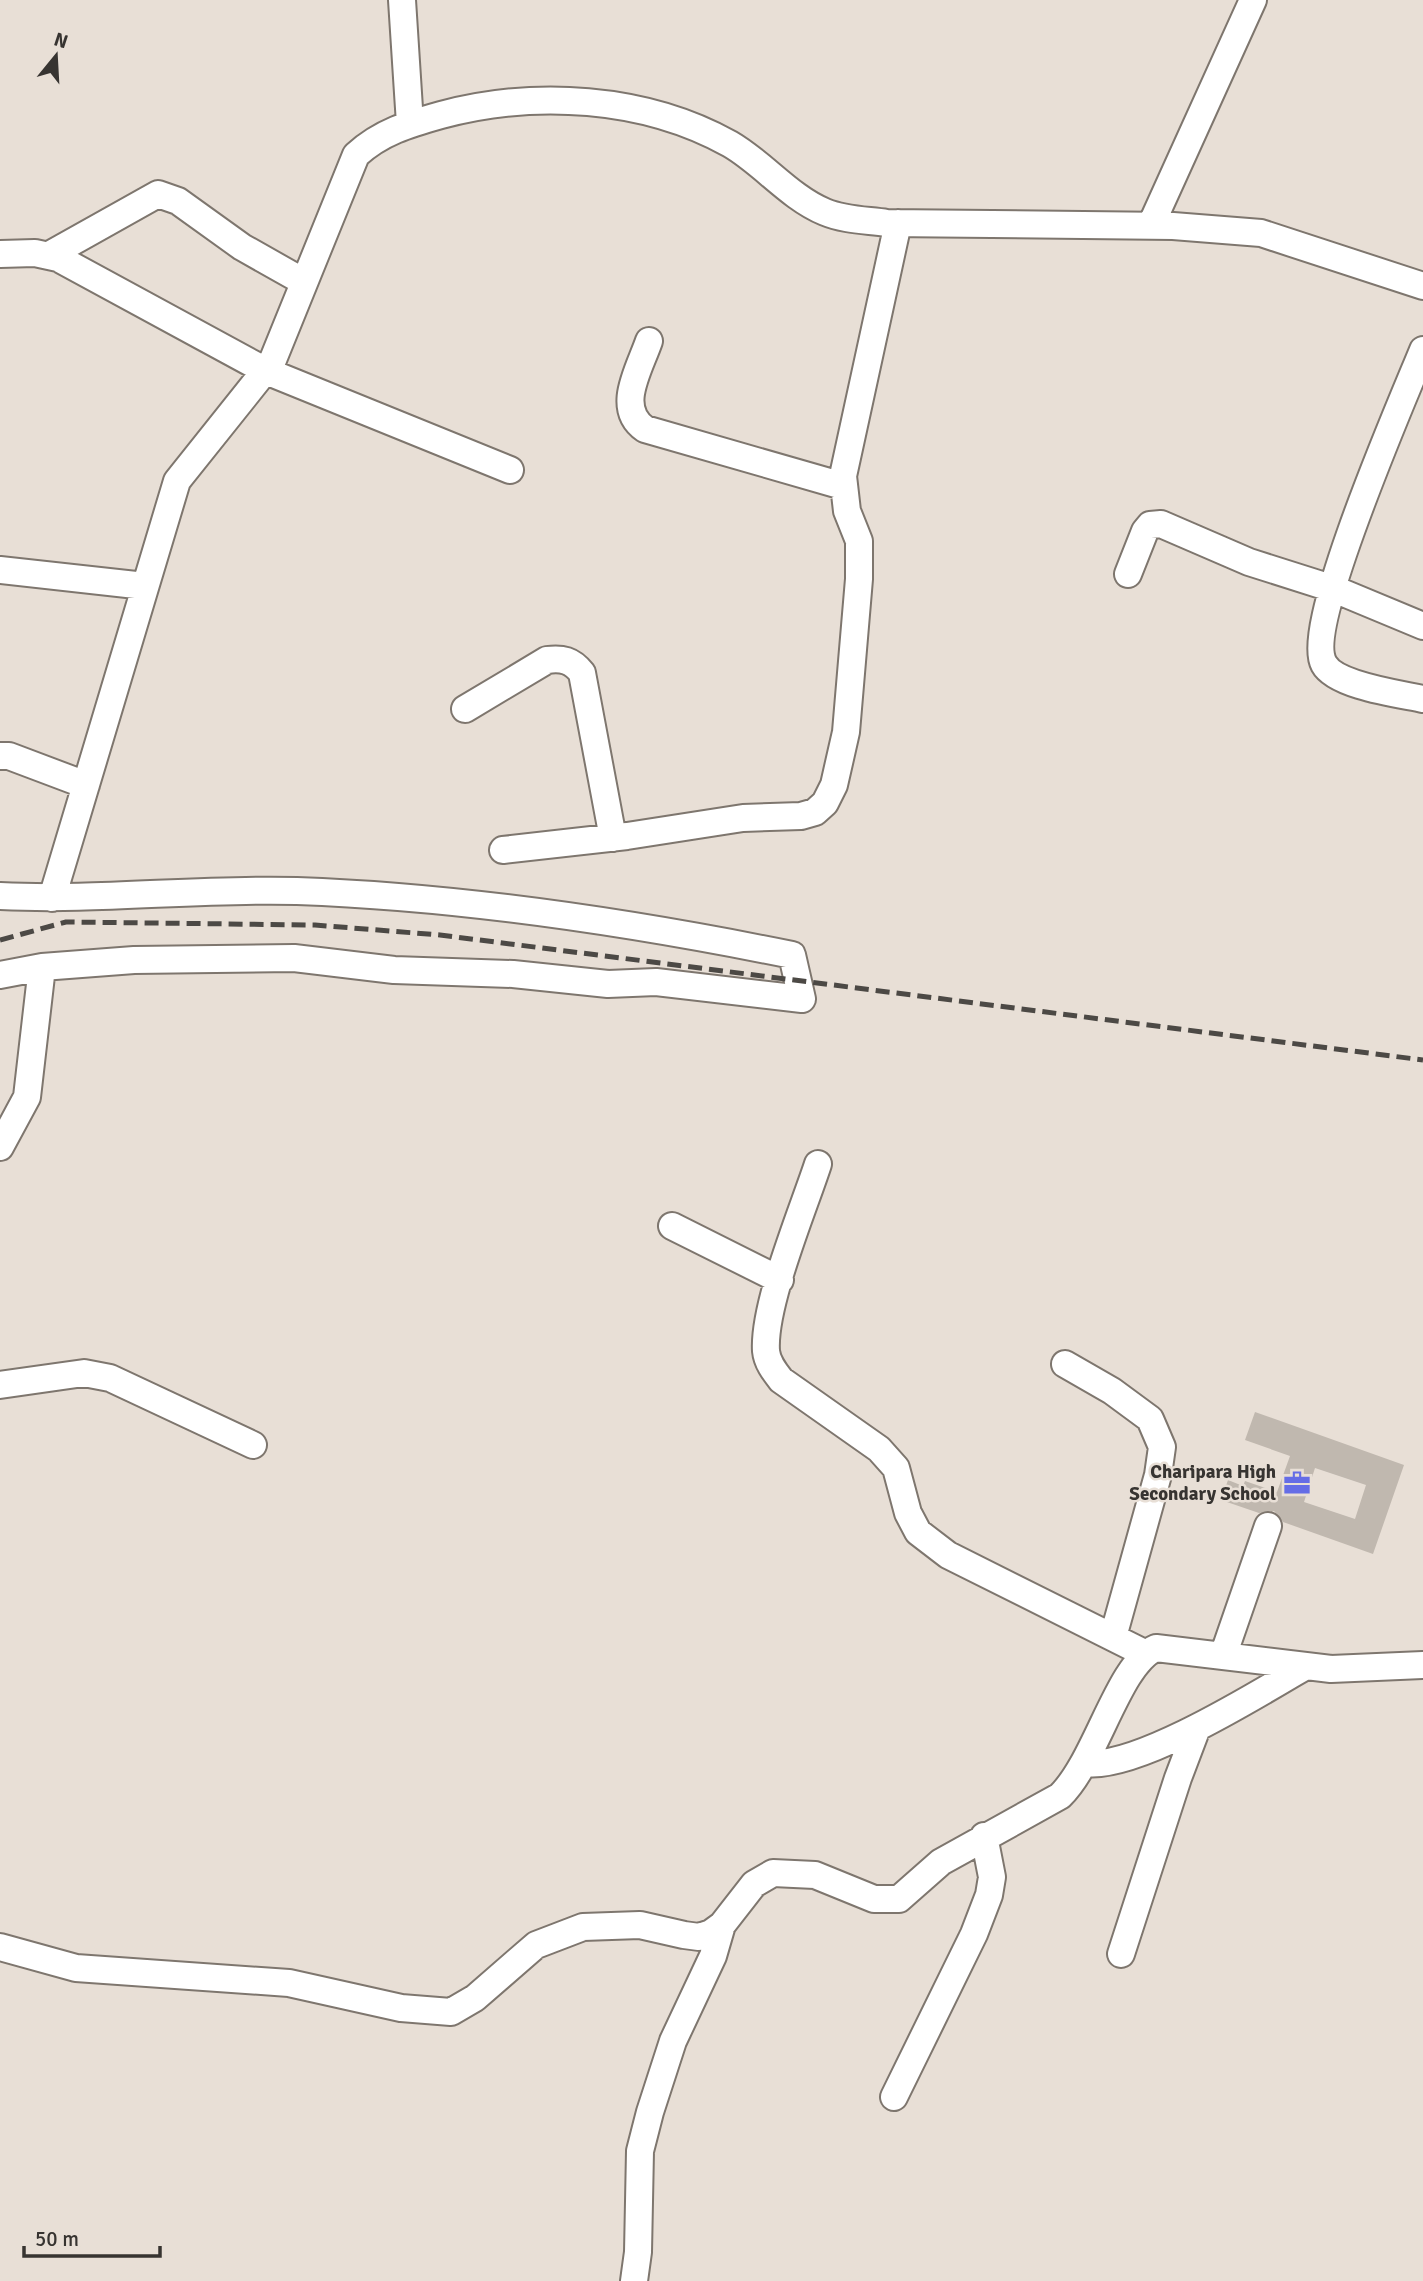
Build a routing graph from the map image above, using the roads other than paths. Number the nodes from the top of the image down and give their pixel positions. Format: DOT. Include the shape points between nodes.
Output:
graph roads {
  1 [pos="402,0"];
  2 [pos="1253,0"];
  3 [pos="410,124"];
  4 [pos="898,223"];
  5 [pos="1151,225"];
  6 [pos="0,254"];
  7 [pos="49,255"];
  8 [pos="304,282"];
  9 [pos="1423,286"];
  10 [pos="649,341"];
  11 [pos="1423,350"];
  12 [pos="266,371"];
  13 [pos="510,470"];
  14 [pos="843,486"];
  15 [pos="0,570"];
  16 [pos="1128,574"];
  17 [pos="145,586"];
  18 [pos="1334,589"];
  19 [pos="1423,625"];
  20 [pos="1423,699"];
  21 [pos="465,709"];
  22 [pos="0,756"];
  23 [pos="86,785"];
  24 [pos="613,838"];
  25 [pos="503,850"];
  26 [pos="0,896"];
  27 [pos="52,898"];
  28 [pos="42,967"];
  29 [pos="0,975"];
  30 [pos="0,1147"];
  31 [pos="818,1164"];
  32 [pos="672,1226"];
  33 [pos="780,1280"];
  34 [pos="1065,1364"];
  35 [pos="0,1385"];
  36 [pos="253,1445"];
  37 [pos="1268,1525"];
  38 [pos="1113,1637"];
  39 [pos="1144,1653"];
  40 [pos="1223,1656"];
  41 [pos="1423,1665"];
  42 [pos="1304,1667"];
  43 [pos="1197,1728"];
  44 [pos="1086,1763"];
  45 [pos="984,1836"];
  46 [pos="722,1925"];
  47 [pos="0,1947"];
  48 [pos="1121,1954"];
  49 [pos="894,2097"];
  50 [pos="634,2281"];
  1 -- 3 [label="street"];
  2 -- 5 [label="street"];
  3 -- 4 [label="street" via="481,104 601,103 723,141 824,212"];
  3 -- 8 [label="street" via="383,134 356,155"];
  4 -- 5 [label="street"];
  4 -- 14 [label="street"];
  5 -- 9 [label="street" via="1273,235"];
  6 -- 7 [label="street"];
  7 -- 8 [label="street" via="158,194 178,201 242,247"];
  7 -- 12 [label="street"];
  8 -- 12 [label="street"];
  10 -- 14 [label="street" via="629,400 634,421 645,429"];
  11 -- 18 [label="street" via="1356,518"];
  12 -- 13 [label="street"];
  12 -- 17 [label="street" via="177,481"];
  14 -- 24 [label="street" via="846,511 859,541 858,604 846,732 834,785 825,803 802,816 743,818"];
  15 -- 17 [label="street"];
  16 -- 18 [label="street" via="1145,531 1161,524 1249,562"];
  17 -- 23 [label="street"];
  18 -- 19 [label="street"];
  18 -- 20 [label="street" via="1322,637 1324,665 1357,684"];
  21 -- 24 [label="street" via="547,660 561,658 575,664 582,673"];
  22 -- 23 [label="street"];
  23 -- 27 [label="street"];
  24 -- 25 [label="street"];
  26 -- 27 [label="street"];
  27 -- 28 [label="street" via="296,891 443,900 667,929 792,955 802,999 656,982 608,984 513,974 394,970 294,958 134,960"];
  28 -- 29 [label="street"];
  28 -- 30 [label="street" via="27,1097"];
  31 -- 33 [label="street"];
  32 -- 33 [label="street"];
  33 -- 38 [label="street" via="766,1352 772,1368 781,1380 896,1468 918,1532 948,1555"];
  34 -- 38 [label="street" via="1150,1419 1161,1447 1158,1475"];
  35 -- 36 [label="street" via="84,1373 110,1378"];
  37 -- 40 [label="street"];
  38 -- 39 [label="street"];
  39 -- 40 [label="street" via="1170,1648"];
  39 -- 44 [label="street" via="1129,1673"];
  40 -- 42 [label="street"];
  41 -- 42 [label="street"];
  42 -- 43 [label="street"];
  43 -- 44 [label="street" via="1121,1759"];
  43 -- 48 [label="street"];
  44 -- 45 [label="street" via="1060,1796"];
  45 -- 46 [label="street" via="941,1862 899,1899 874,1899 815,1875 773,1872 754,1884"];
  45 -- 49 [label="street" via="992,1877 989,1895"];
  46 -- 47 [label="street" via="699,1937 640,1924 583,1927 536,1945 475,1998 451,2012 401,2008 289,1983 146,1975 48,1963"];
  46 -- 50 [label="street" via="713,1956 673,2040 640,2151"];
}
